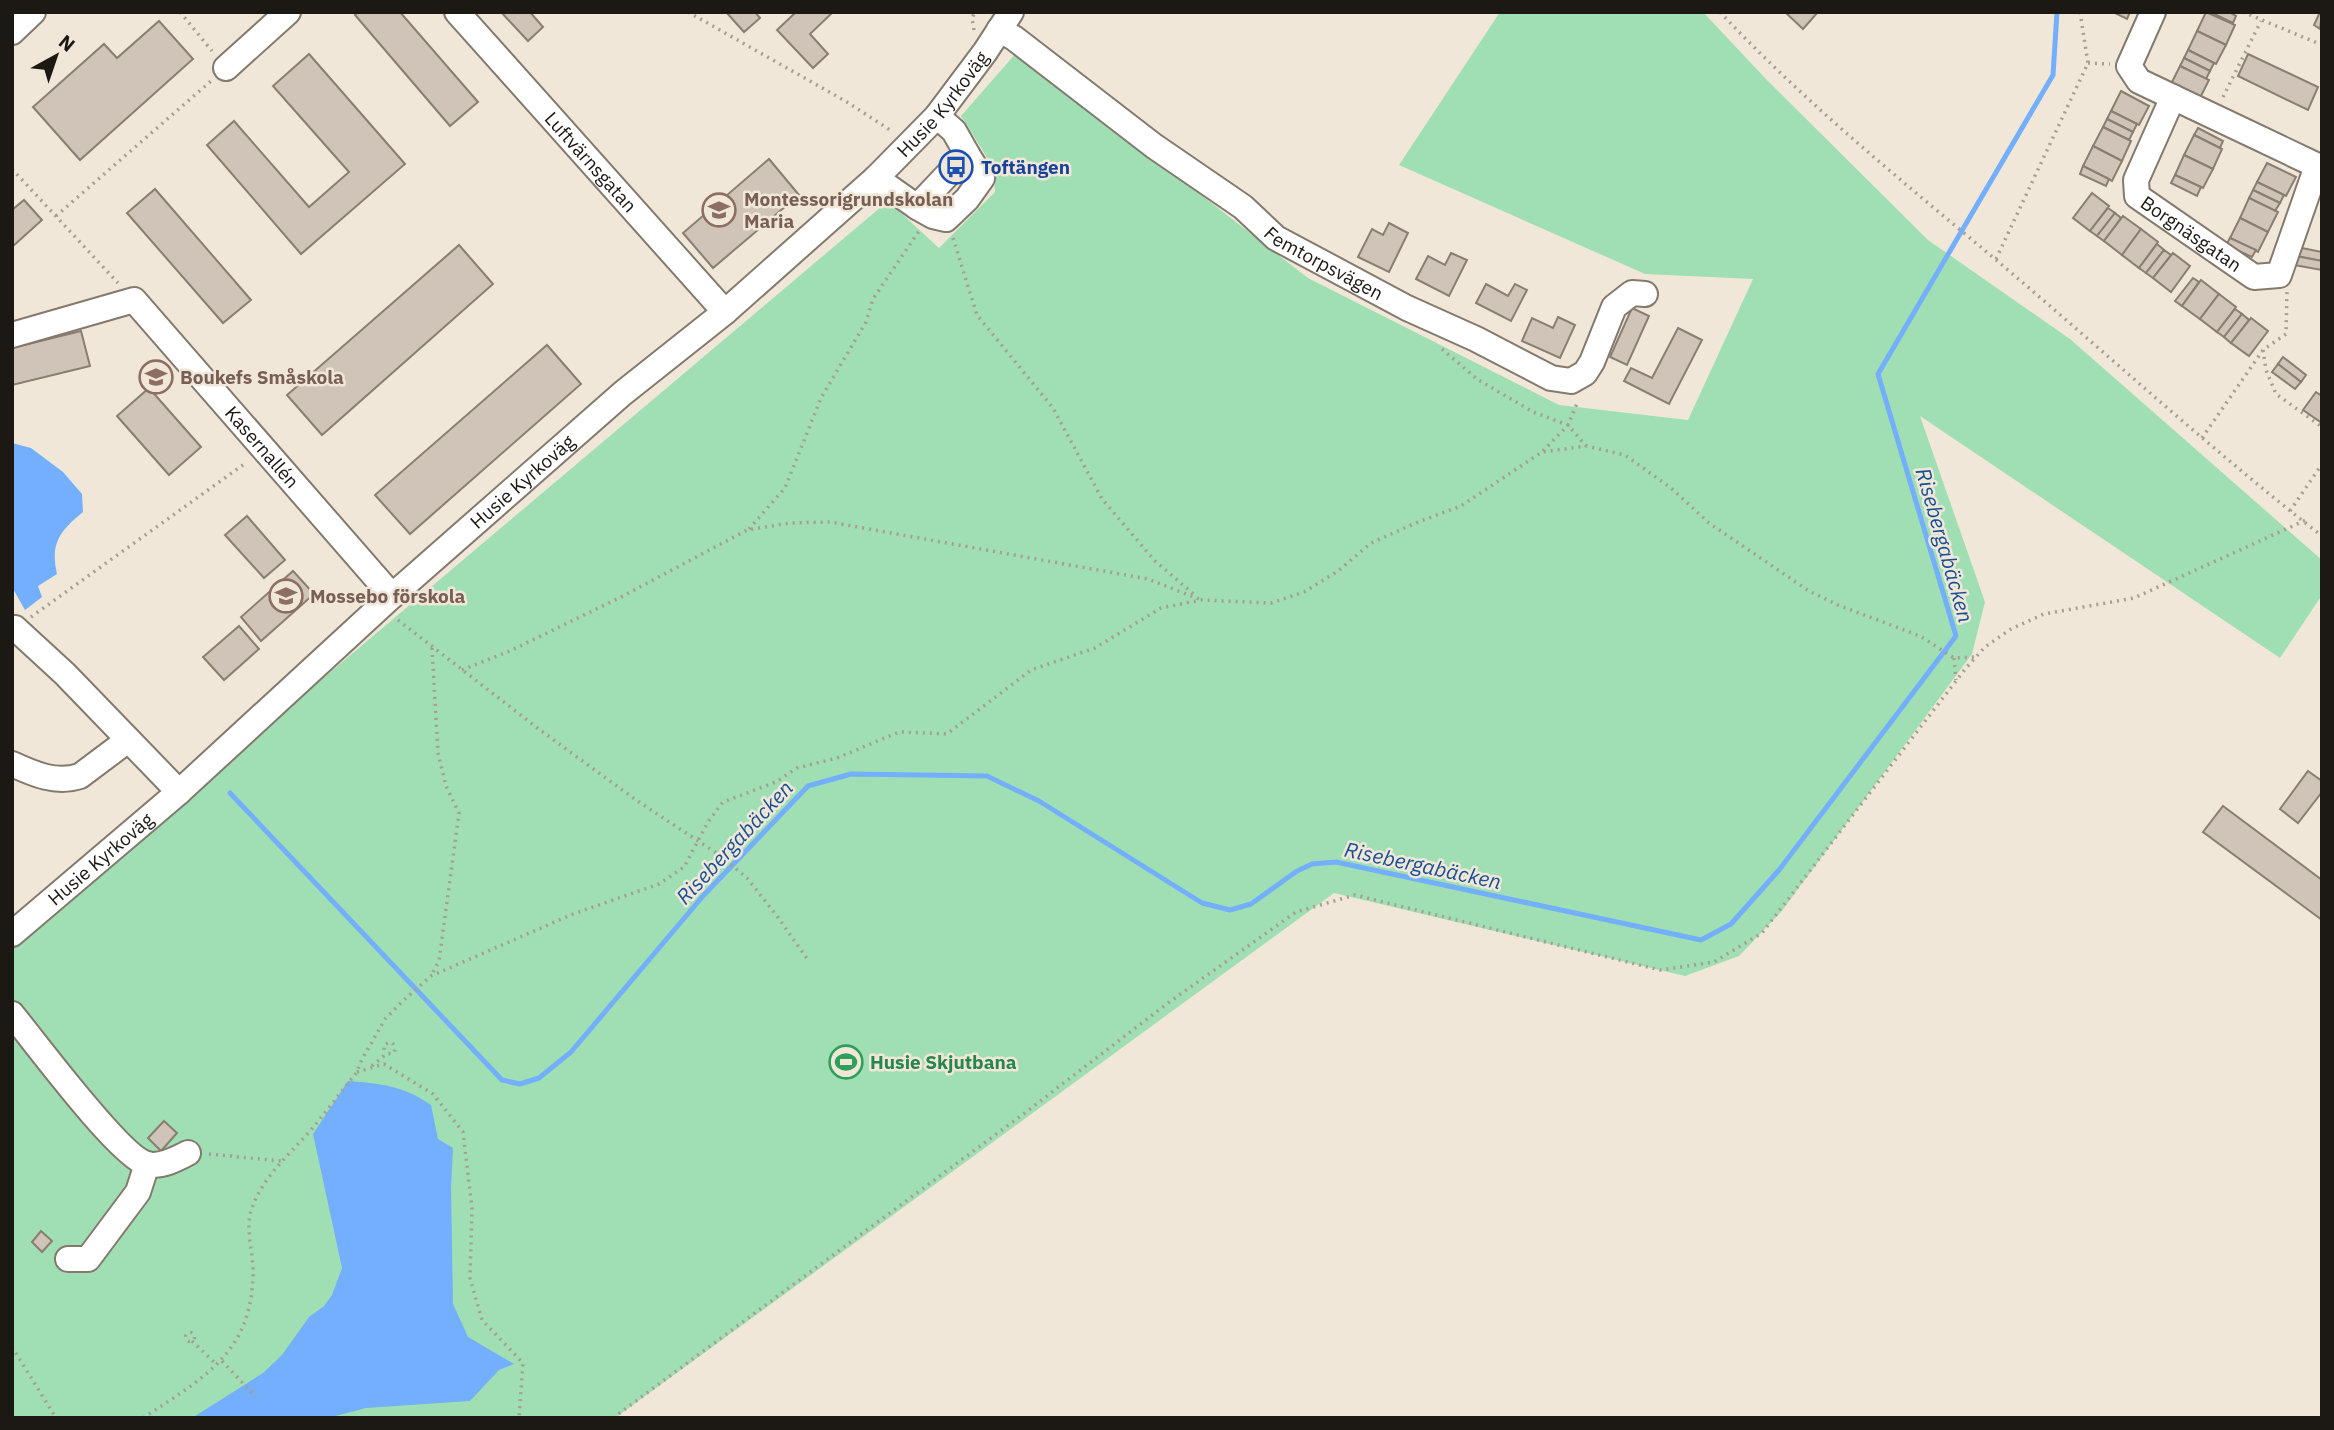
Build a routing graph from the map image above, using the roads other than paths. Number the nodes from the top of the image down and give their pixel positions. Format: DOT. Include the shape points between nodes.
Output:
graph roads {
  1 [pos="33,12"];
  2 [pos="288,12"];
  3 [pos="457,12"];
  4 [pos="2153,12"];
  5 [pos="1005,21"];
  6 [pos="12,32"];
  7 [pos="226,68"];
  8 [pos="2173,97"];
  9 [pos="937,116"];
  10 [pos="2320,167"];
  11 [pos="876,178"];
  12 [pos="1645,294"];
  13 [pos="725,312"];
  14 [pos="12,335"];
  15 [pos="386,601"];
  16 [pos="14,630"];
  17 [pos="128,740"];
  18 [pos="12,764"];
  19 [pos="179,792"];
  20 [pos="12,934"];
  21 [pos="12,1014"];
  22 [pos="188,1153"];
  23 [pos="147,1164"];
  24 [pos="68,1259"];
  1 -- 6 [label="street"];
  2 -- 7 [label="street"];
  3 -- 13 [label="street, Luftvärnsgatan"];
  4 -- 8 [label="street" via="2129,66 2140,81"];
  5 -- 9 [label="street, Husie Kyrkoväg"];
  5 -- 12 [label="street, Femtorpsvägen" via="1019,41 1154,146 1243,206 1276,238 1551,378 1571,381 1585,373 1614,307 1632,293"];
  8 -- 10 [label="street"];
  8 -- 10 [label="street, Borgnäsgatan" via="2136,180 2137,196 2254,277 2279,275"];
  9 -- 11 [label="street, Husie Kyrkoväg"];
  9 -- 11 [label="street" via="954,131 967,154 932,214"];
  11 -- 13 [label="street, Husie Kyrkoväg"];
  13 -- 15 [label="street, Husie Kyrkoväg" via="623,393"];
  14 -- 15 [label="street, Kasernallén" via="134,300 265,449"];
  15 -- 19 [label="street, Husie Kyrkoväg"];
  16 -- 17 [label="street" via="65,674"];
  17 -- 18 [label="street" via="74,778 44,778"];
  17 -- 19 [label="street"];
  19 -- 20 [label="street, Husie Kyrkoväg"];
  21 -- 23 [label="street" via="22,1043 129,1153"];
  22 -- 23 [label="street" via="168,1163"];
  23 -- 24 [label="street" via="138,1192 98,1248 88,1259"];
}
